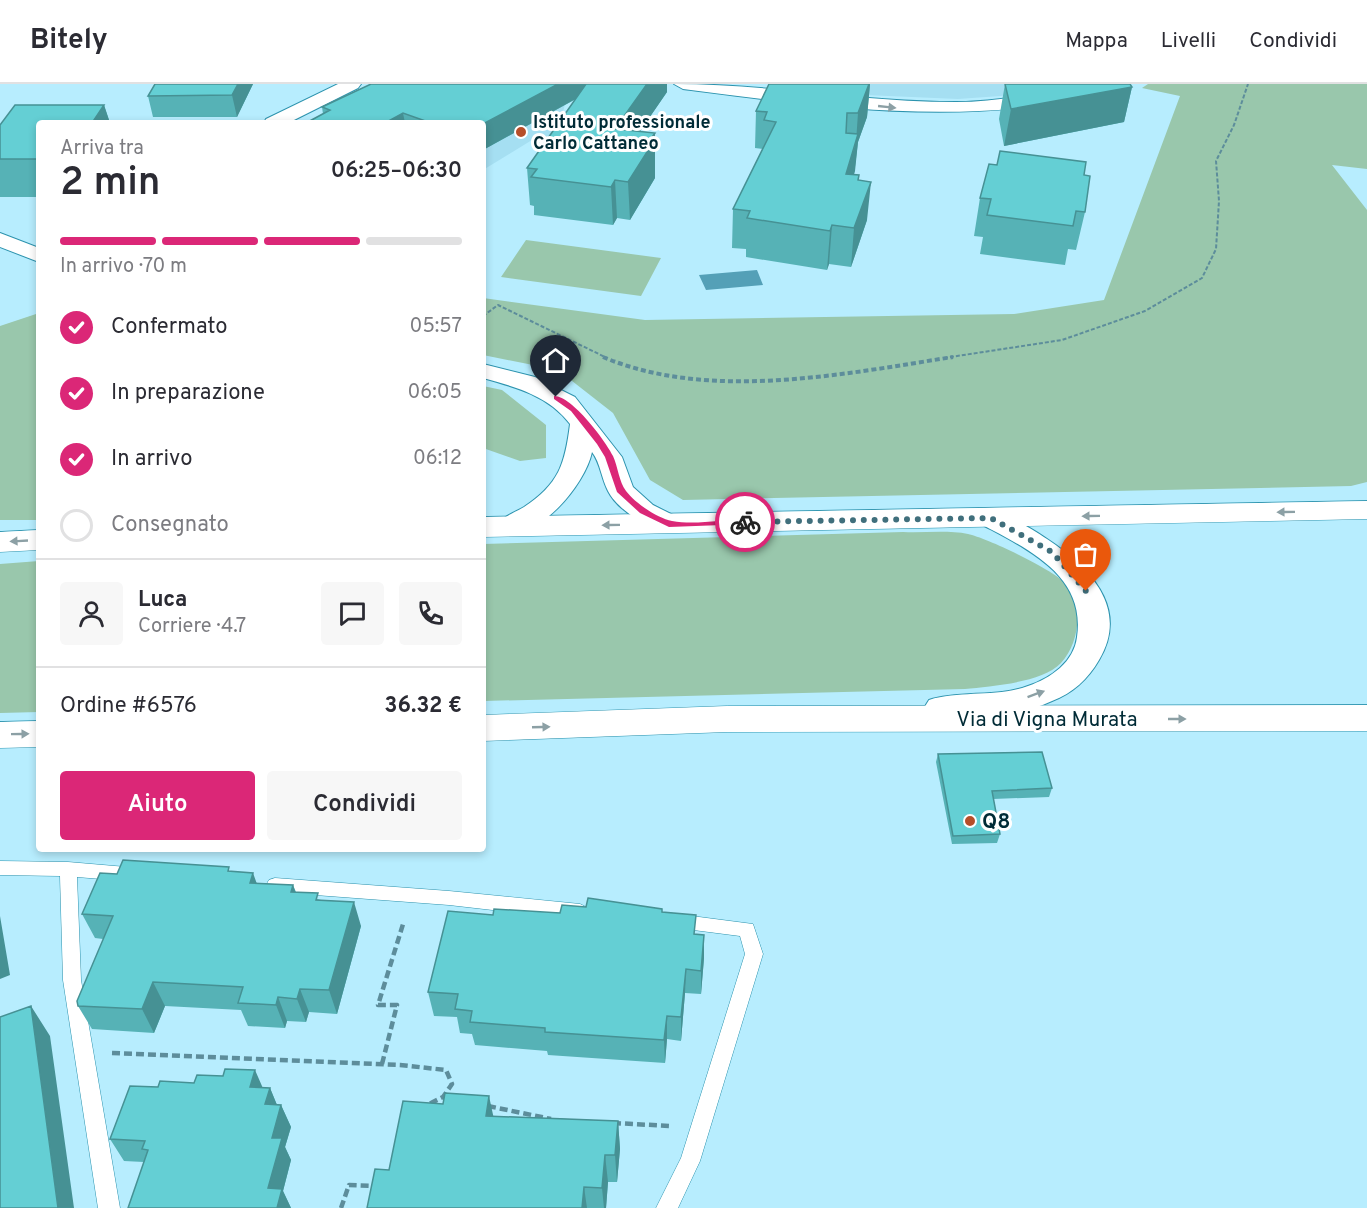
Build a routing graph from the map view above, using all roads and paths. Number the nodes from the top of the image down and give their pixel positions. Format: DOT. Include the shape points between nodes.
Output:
graph roads {
  1 [pos="352,84"];
  2 [pos="683,84"];
  3 [pos="1119,84"];
  4 [pos="1248,84"];
  5 [pos="832,93"];
  6 [pos="279,120"];
  7 [pos="36,239"];
  8 [pos="20,247"];
  9 [pos="486,314"];
  10 [pos="486,372"];
  11 [pos="583,423"];
  12 [pos="1367,510"];
  13 [pos="991,518"];
  14 [pos="669,524"];
  15 [pos="497,527"];
  16 [pos="36,540"];
  17 [pos="0,542"];
  18 [pos="1367,718"];
  19 [pos="727,719"];
  20 [pos="486,728"];
  21 [pos="36,734"];
  22 [pos="0,735"];
  23 [pos="0,868"];
  24 [pos="68,869"];
  25 [pos="154,876"];
  26 [pos="260,884"];
  27 [pos="412,895"];
  28 [pos="598,914"];
  29 [pos="655,920"];
  30 [pos="84,1052"];
  31 [pos="382,1064"];
  32 [pos="443,1097"];
  33 [pos="455,1100"];
  34 [pos="478,1104"];
  35 [pos="423,1107"];
  36 [pos="560,1121"];
  37 [pos="603,1122"];
  38 [pos="700,1129"];
  39 [pos="382,1179"];
  40 [pos="109,1208"];
  41 [pos="341,1208"];
  42 [pos="667,1208"];
  1 -- 6 [label="street"];
  2 -- 5 [label="street"];
  5 -- 3 [label="street, one-way" via="908,108 977,109 1076,95"];
  4 -- 9 [label="path" via="1216,161 1216,249 1202,278 1145,311 1062,340 830,376 753,382 625,366 498,305"];
  7 -- 8 [label="street"];
  10 -- 11 [label="street" via="538,387 566,402"];
  11 -- 14 [label="street" via="609,457 621,492 643,511"];
  11 -- 15 [label="street" via="573,476 550,502"];
  12 -- 13 [label="main road, one-way"];
  13 -- 14 [label="main road"];
  19 -- 13 [label="street, Via di Vigna Murata, one-way" via="986,705 1035,695 1063,681 1088,653 1094,617 1090,598 1052,552"];
  14 -- 15 [label="main road, one-way"];
  16 -- 17 [label="main road, one-way"];
  19 -- 18 [label="main road, Via di Vigna Murata, one-way"];
  20 -- 19 [label="main road, Via di Vigna Murata, one-way"];
  22 -- 21 [label="main road, one-way"];
  23 -- 24 [label="lane"];
  24 -- 25 [label="lane"];
  24 -- 30 [label="lane" via="72,980"];
  26 -- 27 [label="lane"];
  27 -- 28 [label="lane"];
  27 -- 31 [label="path" via="378,1005 397,1005"];
  29 -- 38 [label="lane" via="747,929 754,954"];
  30 -- 31 [label="path"];
  30 -- 40 [label="lane"];
  31 -- 32 [label="path" via="446,1070 452,1084"];
  32 -- 33 [label="path"];
  32 -- 35 [label="path"];
  34 -- 36 [label="path"];
  37 -- 38 [label="path"];
  38 -- 42 [label="lane" via="690,1161"];
  39 -- 41 [label="path" via="377,1186 349,1185"];
}
